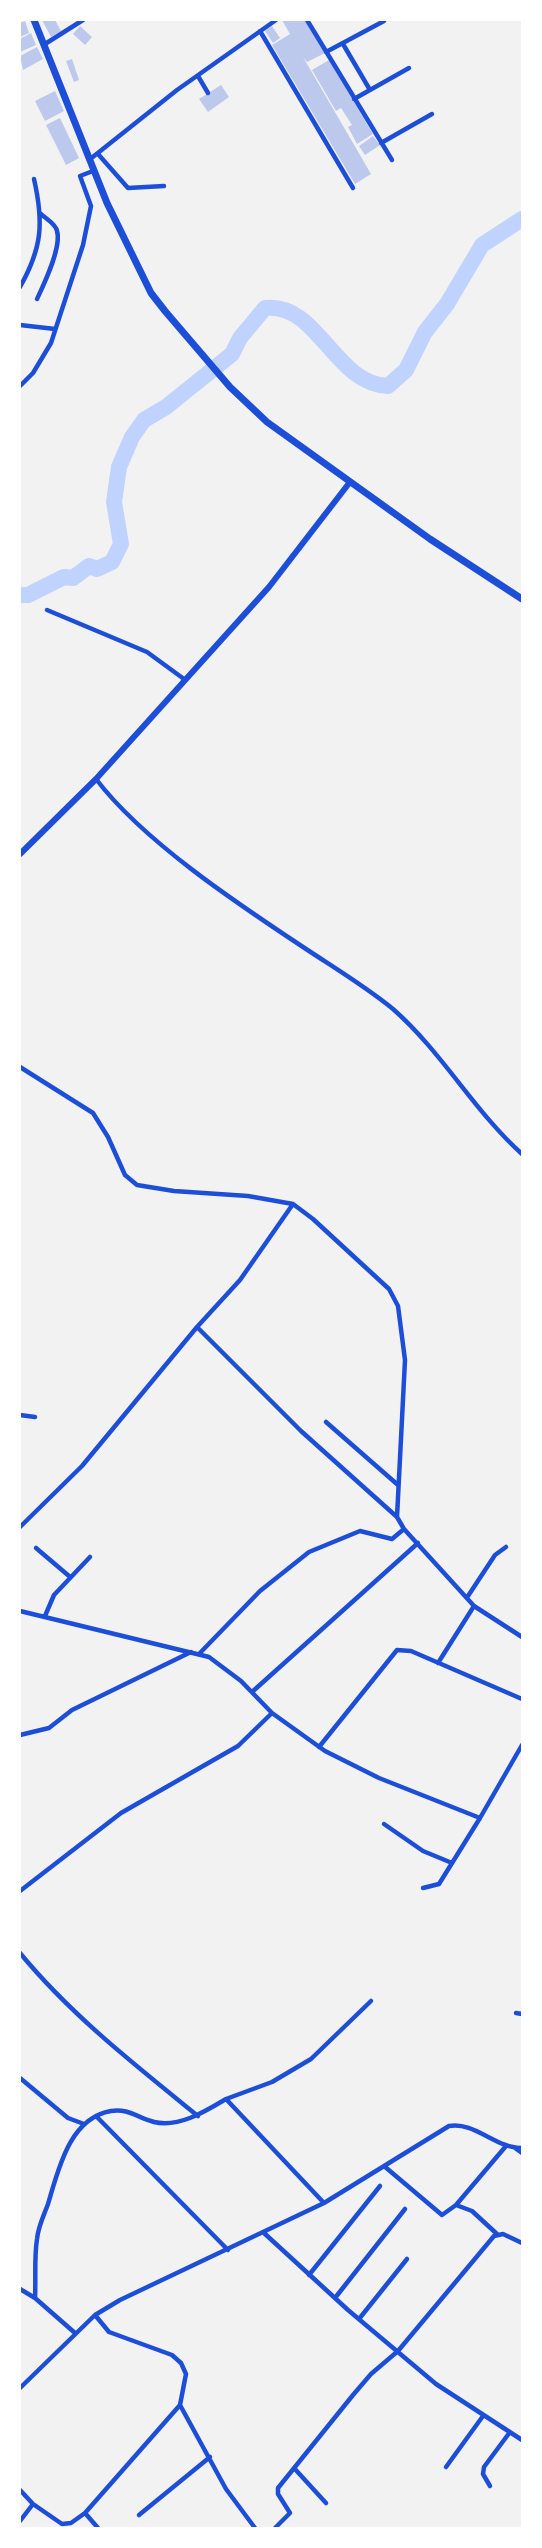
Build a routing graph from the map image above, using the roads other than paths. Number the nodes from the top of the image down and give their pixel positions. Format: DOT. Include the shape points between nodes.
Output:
graph roads {
  1 [pos="34,20"];
  2 [pos="83,20"];
  3 [pos="261,20"];
  4 [pos="276,20"];
  5 [pos="307,20"];
  6 [pos="384,21"];
  7 [pos="266,26"];
  8 [pos="260,31"];
  9 [pos="45,44"];
  10 [pos="343,44"];
  11 [pos="326,52"];
  12 [pos="408,68"];
  13 [pos="198,76"];
  14 [pos="370,90"];
  15 [pos="208,93"];
  16 [pos="354,99"];
  17 [pos="432,114"];
  18 [pos="381,143"];
  19 [pos="98,154"];
  20 [pos="89,160"];
  21 [pos="392,160"];
  22 [pos="93,171"];
  23 [pos="34,179"];
  24 [pos="164,186"];
  25 [pos="352,188"];
  26 [pos="41,214"];
  27 [pos="20,287"];
  28 [pos="37,299"];
  29 [pos="20,324"];
  30 [pos="55,329"];
  31 [pos="20,385"];
  32 [pos="350,482"];
  33 [pos="522,598"];
  34 [pos="47,610"];
  35 [pos="184,679"];
  36 [pos="96,779"];
  37 [pos="20,854"];
  38 [pos="20,1067"];
  39 [pos="522,1154"];
  40 [pos="293,1204"];
  41 [pos="197,1328"];
  42 [pos="20,1415"];
  43 [pos="35,1417"];
  44 [pos="326,1422"];
  45 [pos="398,1485"];
  46 [pos="397,1517"];
  47 [pos="20,1527"];
  48 [pos="404,1529"];
  49 [pos="418,1543"];
  50 [pos="36,1548"];
  51 [pos="506,1548"];
  52 [pos="90,1557"];
  53 [pos="69,1576"];
  54 [pos="468,1596"];
  55 [pos="474,1606"];
  56 [pos="20,1611"];
  57 [pos="45,1616"];
  58 [pos="522,1637"];
  59 [pos="191,1652"];
  60 [pos="198,1654"];
  61 [pos="438,1663"];
  62 [pos="252,1692"];
  63 [pos="522,1699"];
  64 [pos="272,1713"];
  65 [pos="20,1735"];
  66 [pos="522,1745"];
  67 [pos="319,1747"];
  68 [pos="480,1818"];
  69 [pos="384,1824"];
  70 [pos="452,1863"];
  71 [pos="423,1888"];
  72 [pos="20,1891"];
  73 [pos="20,1953"];
  74 [pos="371,2001"];
  75 [pos="516,2013"];
  76 [pos="522,2014"];
  77 [pos="20,2078"];
  78 [pos="226,2099"];
  79 [pos="96,2116"];
  80 [pos="198,2116"];
  81 [pos="84,2124"];
  82 [pos="506,2146"];
  83 [pos="515,2148"];
  84 [pos="522,2148"];
  85 [pos="522,2153"];
  86 [pos="384,2166"];
  87 [pos="380,2186"];
  88 [pos="324,2203"];
  89 [pos="456,2205"];
  90 [pos="405,2209"];
  91 [pos="264,2233"];
  92 [pos="497,2234"];
  93 [pos="522,2243"];
  94 [pos="228,2250"];
  95 [pos="407,2259"];
  96 [pos="309,2275"];
  97 [pos="20,2289"];
  98 [pos="35,2298"];
  99 [pos="334,2298"];
  100 [pos="95,2315"];
  101 [pos="359,2319"];
  102 [pos="75,2333"];
  103 [pos="399,2351"];
  104 [pos="20,2388"];
  105 [pos="180,2405"];
  106 [pos="483,2416"];
  107 [pos="510,2432"];
  108 [pos="522,2440"];
  109 [pos="210,2457"];
  110 [pos="446,2467"];
  111 [pos="294,2468"];
  112 [pos="489,2486"];
  113 [pos="20,2490"];
  114 [pos="326,2503"];
  115 [pos="33,2504"];
  116 [pos="85,2513"];
  117 [pos="139,2515"];
  118 [pos="20,2521"];
  119 [pos="98,2529"];
  120 [pos="255,2529"];
  121 [pos="275,2529"];
  1 -- 9 [label="main road"];
  2 -- 9 [label="street"];
  3 -- 7 [label="street"];
  4 -- 7 [label="street"];
  5 -- 11 [label="street"];
  6 -- 10 [label="street"];
  7 -- 8 [label="street"];
  8 -- 13 [label="street"];
  8 -- 25 [label="street"];
  9 -- 20 [label="main road"];
  10 -- 11 [label="street"];
  10 -- 14 [label="street"];
  11 -- 16 [label="street"];
  12 -- 14 [label="street"];
  13 -- 15 [label="street"];
  13 -- 19 [label="street"];
  14 -- 16 [label="street"];
  16 -- 18 [label="street"];
  17 -- 18 [label="street"];
  18 -- 21 [label="street"];
  19 -- 20 [label="street"];
  19 -- 24 [label="street" via="128,188"];
  20 -- 22 [label="main road"];
  22 -- 30 [label="street" via="80,176 91,211"];
  22 -- 32 [label="main road" via="151,293 230,387 267,422"];
  23 -- 26 [label="street"];
  26 -- 27 [label="street" via="39,243"];
  26 -- 28 [label="street" via="55,225 58,234"];
  29 -- 30 [label="street"];
  30 -- 31 [label="street" via="39,365"];
  32 -- 33 [label="main road"];
  32 -- 35 [label="main road" via="269,587"];
  34 -- 35 [label="street" via="147,652"];
  35 -- 36 [label="main road"];
  36 -- 37 [label="main road"];
  36 -- 39 [label="street" via="132,818 182,860 392,1009 454,1076 499,1133"];
  38 -- 40 [label="street" via="93,1113 125,1175 137,1185"];
  40 -- 41 [label="street" via="240,1280"];
  40 -- 45 [label="street" via="383,1283 398,1306 405,1360"];
  41 -- 46 [label="street" via="301,1431"];
  41 -- 47 [label="street" via="82,1466"];
  42 -- 43 [label="street"];
  44 -- 45 [label="street"];
  45 -- 46 [label="street"];
  46 -- 48 [label="street"];
  48 -- 49 [label="street"];
  48 -- 60 [label="street" via="392,1539 360,1531 309,1552 260,1591"];
  49 -- 54 [label="street"];
  49 -- 62 [label="street"];
  50 -- 53 [label="street"];
  51 -- 54 [label="street" via="495,1556"];
  52 -- 53 [label="street"];
  53 -- 57 [label="street" via="54,1595"];
  54 -- 55 [label="street"];
  55 -- 58 [label="street"];
  55 -- 61 [label="street"];
  56 -- 57 [label="street"];
  57 -- 59 [label="street"];
  59 -- 60 [label="street"];
  59 -- 65 [label="street" via="72,1710 48,1728"];
  60 -- 62 [label="street" via="218,1661"];
  61 -- 63 [label="street"];
  61 -- 67 [label="street" via="403,1650 392,1654"];
  62 -- 64 [label="street"];
  64 -- 67 [label="street"];
  64 -- 72 [label="street" via="238,1746 121,1813"];
  66 -- 68 [label="street"];
  67 -- 68 [label="street" via="379,1778"];
  68 -- 70 [label="street"];
  69 -- 70 [label="street" via="423,1851"];
  70 -- 71 [label="street" via="439,1884"];
  73 -- 80 [label="street" via="47,1985 120,2054"];
  74 -- 78 [label="street" via="311,2059 272,2082"];
  75 -- 76 [label="street"];
  77 -- 81 [label="street" via="68,2118"];
  78 -- 80 [label="street"];
  78 -- 88 [label="street"];
  79 -- 80 [label="street" via="129,2111 155,2122"];
  79 -- 81 [label="street"];
  79 -- 94 [label="street"];
  81 -- 98 [label="street" via="70,2142 59,2167 37,2238"];
  82 -- 83 [label="street"];
  82 -- 86 [label="street" via="459,2124"];
  82 -- 89 [label="street"];
  83 -- 84 [label="street"];
  83 -- 85 [label="street"];
  86 -- 88 [label="street"];
  86 -- 89 [label="street" via="440,2215"];
  87 -- 96 [label="street"];
  88 -- 91 [label="street"];
  89 -- 92 [label="street" via="472,2211"];
  90 -- 99 [label="street"];
  91 -- 94 [label="street"];
  91 -- 96 [label="street"];
  92 -- 93 [label="street"];
  92 -- 103 [label="street"];
  94 -- 100 [label="street"];
  95 -- 101 [label="street"];
  96 -- 99 [label="street"];
  97 -- 98 [label="street"];
  98 -- 102 [label="street"];
  99 -- 101 [label="street"];
  100 -- 102 [label="street"];
  100 -- 105 [label="street" via="109,2332 176,2358 186,2374"];
  101 -- 103 [label="street"];
  102 -- 104 [label="street"];
  103 -- 106 [label="street" via="436,2384"];
  103 -- 111 [label="street" via="371,2373"];
  105 -- 109 [label="street"];
  105 -- 116 [label="street"];
  106 -- 107 [label="street"];
  106 -- 110 [label="street"];
  107 -- 108 [label="street"];
  107 -- 112 [label="street" via="484,2467"];
  109 -- 117 [label="street"];
  109 -- 120 [label="street"];
  111 -- 114 [label="street"];
  111 -- 121 [label="street" via="277,2491 290,2513"];
  113 -- 115 [label="street"];
  115 -- 116 [label="street" via="65,2525"];
  115 -- 118 [label="street"];
  116 -- 119 [label="street"];
}
